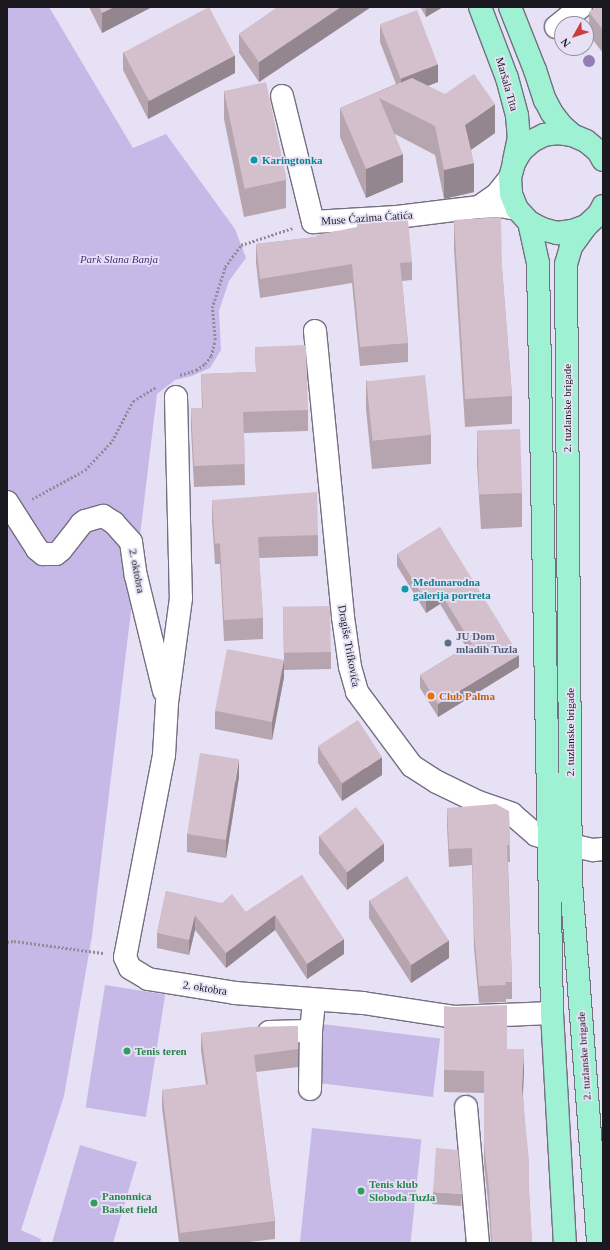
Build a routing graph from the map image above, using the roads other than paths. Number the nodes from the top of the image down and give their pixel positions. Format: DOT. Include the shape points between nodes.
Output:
graph roads {
  1 [pos="480,7"];
  2 [pos="510,7"];
  3 [pos="581,7"];
  4 [pos="570,16"];
  5 [pos="282,96"];
  6 [pos="572,134"];
  7 [pos="601,155"];
  8 [pos="512,171"];
  9 [pos="479,207"];
  10 [pos="523,215"];
  11 [pos="598,215"];
  12 [pos="315,330"];
  13 [pos="171,386"];
  14 [pos="10,506"];
  15 [pos="167,703"];
  16 [pos="548,837"];
  17 [pos="571,845"];
  18 [pos="603,849"];
  19 [pos="314,1000"];
  20 [pos="552,1013"];
  21 [pos="311,1031"];
  22 [pos="252,1032"];
  23 [pos="310,1089"];
  24 [pos="466,1107"];
  25 [pos="478,1243"];
  26 [pos="565,1243"];
  27 [pos="598,1243"];
  1 -- 8 [label="main road, Maršala Tita" via="507,78 516,116 519,137"];
  2 -- 6 [label="main road" via="545,100 556,119"];
  3 -- 4 [label="street"];
  5 -- 9 [label="street, Muse Ćazima Ćatića" via="313,222 397,217"];
  6 -- 7 [label="main road" via="586,141"];
  6 -- 8 [label="main road" via="544,135 532,142 521,151"];
  8 -- 9 [label="street" via="496,195"];
  8 -- 10 [label="main road, Maršala Tita" via="511,194"];
  9 -- 10 [label="street, Muse Ćazima Ćatića" via="499,206"];
  10 -- 11 [label="main road" via="542,229 557,233 572,231"];
  10 -- 16 [label="main road" via="538,263"];
  11 -- 17 [label="main road, 2. tuzlanske brigade" via="571,247 566,264"];
  12 -- 16 [label="street, Dragiše Trifkovića" via="343,617 350,667 357,692 412,766 437,782 512,814 536,835"];
  13 -- 15 [label="street, 2. oktobra" via="180,598"];
  14 -- 15 [label="street, 2. oktobra" via="37,549 43,554 56,554 62,550 81,524 103,516 114,523 131,542 136,576"];
  15 -- 19 [label="street, 2. oktobra" via="164,755 125,957 130,968 148,979 235,993"];
  16 -- 17 [label="street, Dragiše Trifkovića"];
  16 -- 20 [label="main road"];
  17 -- 18 [label="street, Dragiše Trifkovića" via="593,850"];
  17 -- 27 [label="main road, 2. tuzlanske brigade" via="572,890"];
  19 -- 20 [label="street, 2. oktobra" via="362,1003 454,1017"];
  19 -- 21 [label="street"];
  20 -- 26 [label="main road"];
  21 -- 22 [label="street"];
  21 -- 23 [label="street"];
  24 -- 25 [label="street"];
}
